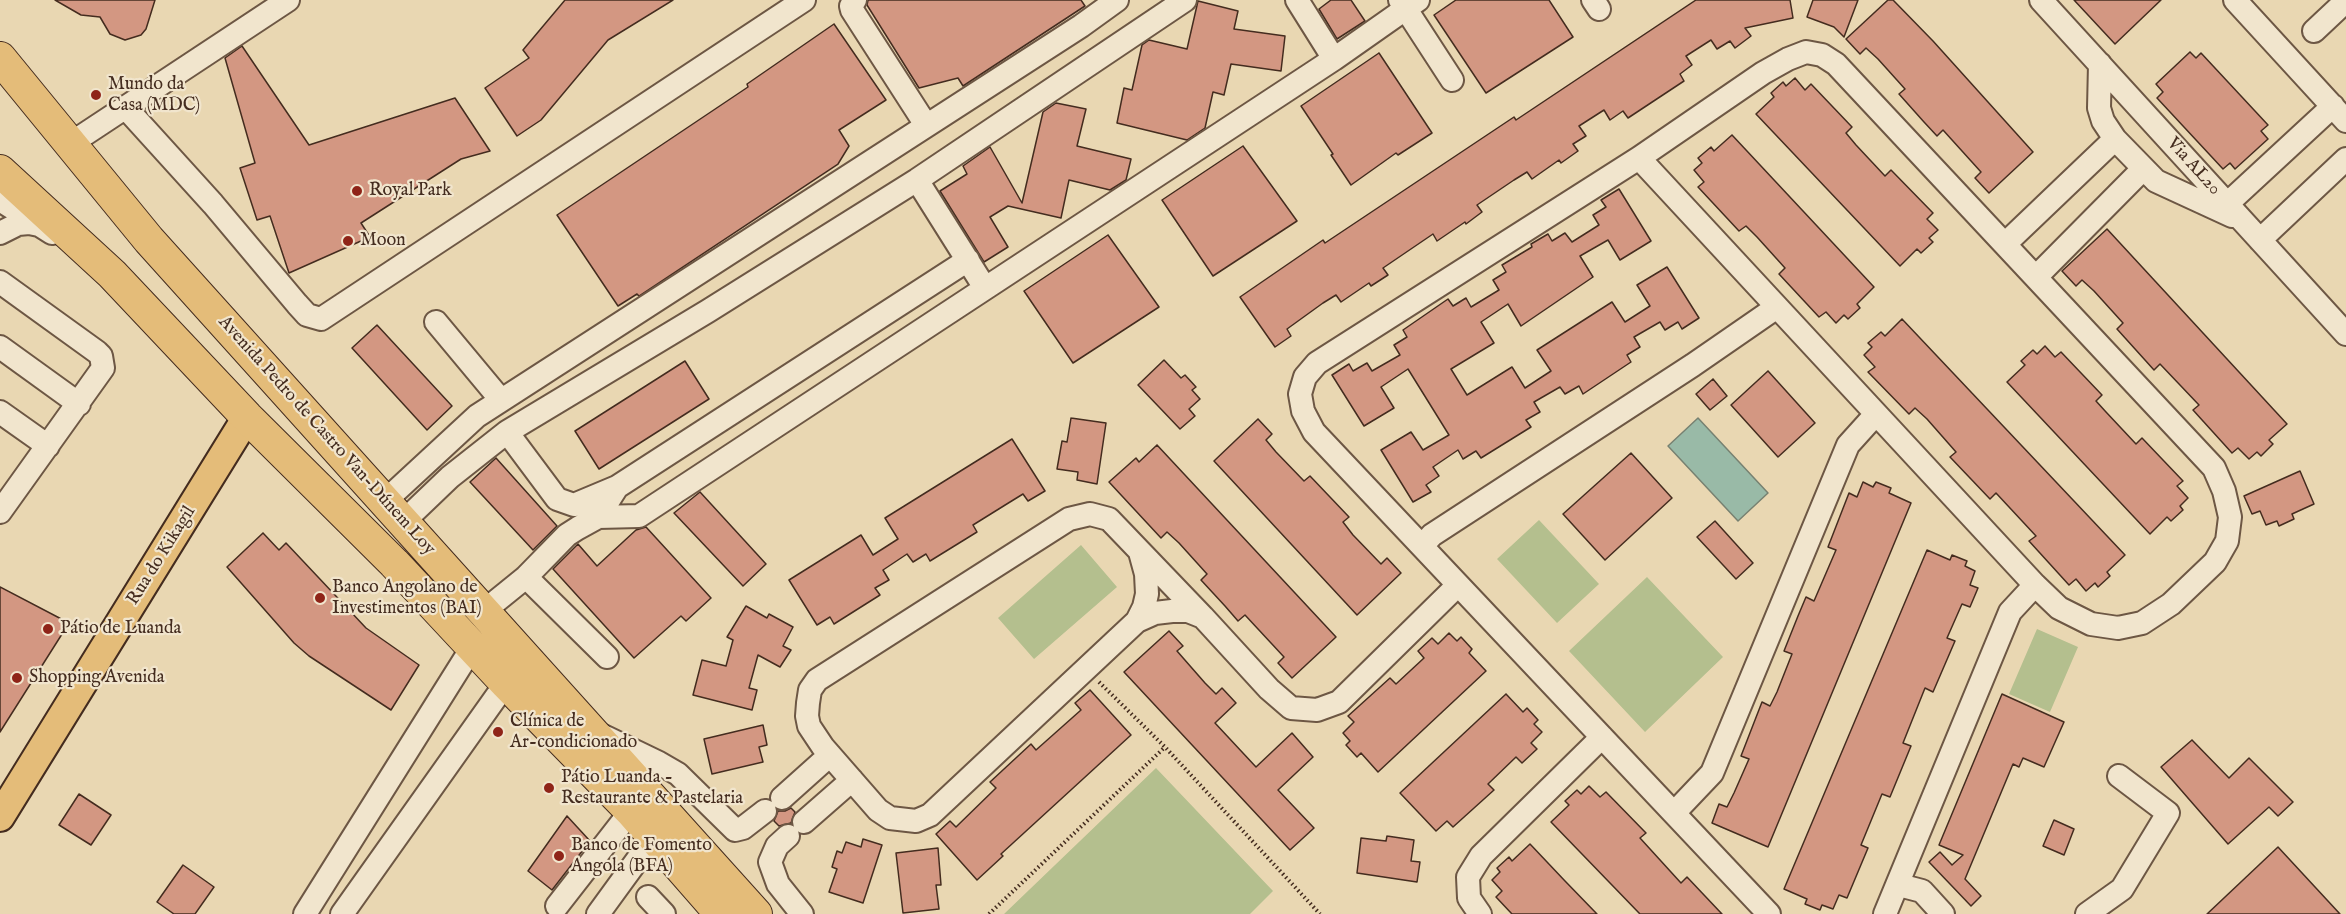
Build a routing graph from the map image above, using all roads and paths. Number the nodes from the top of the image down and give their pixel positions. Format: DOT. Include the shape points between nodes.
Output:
graph roads {
  1 [pos="288,0"];
  2 [pos="804,0"];
  3 [pos="855,0"];
  4 [pos="1117,0"];
  5 [pos="1185,0"];
  6 [pos="1297,0"];
  7 [pos="2041,0"];
  8 [pos="2235,0"];
  9 [pos="2346,1"];
  10 [pos="1408,3"];
  11 [pos="2314,30"];
  12 [pos="0,58"];
  13 [pos="1334,59"];
  14 [pos="2100,64"];
  15 [pos="1452,80"];
  16 [pos="125,107"];
  17 [pos="2339,114"];
  18 [pos="926,125"];
  19 [pos="2115,139"];
  20 [pos="70,144"];
  21 [pos="1639,158"];
  22 [pos="2346,159"];
  23 [pos="2143,169"];
  24 [pos="0,171"];
  25 [pos="917,180"];
  26 [pos="0,200"];
  27 [pos="2234,212"];
  28 [pos="39,225"];
  29 [pos="0,233"];
  30 [pos="2260,240"];
  31 [pos="2005,244"];
  32 [pos="968,260"];
  33 [pos="112,274"];
  34 [pos="2036,277"];
  35 [pos="0,282"];
  36 [pos="986,288"];
  37 [pos="1777,307"];
  38 [pos="436,322"];
  39 [pos="2346,334"];
  40 [pos="0,347"];
  41 [pos="501,400"];
  42 [pos="79,404"];
  43 [pos="0,412"];
  44 [pos="1876,414"];
  45 [pos="247,417"];
  46 [pos="507,432"];
  47 [pos="48,446"];
  48 [pos="9,483"];
  49 [pos="617,488"];
  50 [pos="0,512"];
  51 [pos="394,512"];
  52 [pos="598,517"];
  53 [pos="1422,546"];
  54 [pos="1140,552"];
  55 [pos="526,577"];
  56 [pos="1458,585"];
  57 [pos="2035,585"];
  58 [pos="484,611"];
  59 [pos="1203,616"];
  60 [pos="1137,621"];
  61 [pos="473,646"];
  62 [pos="607,657"];
  63 [pos="1087,669"];
  64 [pos="506,683"];
  65 [pos="593,732"];
  66 [pos="1602,737"];
  67 [pos="1165,747"];
  68 [pos="830,755"];
  69 [pos="2119,776"];
  70 [pos="852,780"];
  71 [pos="631,811"];
  72 [pos="1674,813"];
  73 [pos="0,817"];
  74 [pos="654,837"];
  75 [pos="1899,885"];
  76 [pos="648,897"];
  77 [pos="557,906"];
  78 [pos="708,909"];
  79 [pos="305,914"];
  80 [pos="342,914"];
  81 [pos="598,914"];
  82 [pos="664,914"];
  83 [pos="756,914"];
  84 [pos="802,914"];
  85 [pos="989,914"];
  86 [pos="1320,914"];
  87 [pos="1480,914"];
  88 [pos="1768,914"];
  89 [pos="1885,914"];
  90 [pos="1943,914"];
  91 [pos="2087,914"];
  1 -- 16 [label="street"];
  2 -- 16 [label="street" via="321,319 307,315"];
  3 -- 18 [label="street" via="852,10"];
  4 -- 18 [label="street"];
  5 -- 25 [label="street"];
  6 -- 13 [label="street"];
  7 -- 14 [label="street, Via AL20"];
  8 -- 17 [label="street"];
  9 -- 11 [label="street"];
  10 -- 13 [label="street"];
  10 -- 15 [label="street"];
  12 -- 20 [label="highway, Avenida Pedro de Castro Van-Dúnem Loy"];
  13 -- 36 [label="street"];
  14 -- 19 [label="street" via="2098,108"];
  14 -- 27 [label="street, Via AL20"];
  16 -- 20 [label="street"];
  17 -- 27 [label="street"];
  18 -- 41 [label="street"];
  19 -- 23 [label="street"];
  19 -- 31 [label="street"];
  20 -- 51 [label="highway, Avenida Pedro de Castro Van-Dúnem Loy" via="149,240"];
  21 -- 31 [label="street" via="1788,58 1806,52 1822,55 1836,64"];
  21 -- 37 [label="street"];
  21 -- 53 [label="street" via="1317,363 1305,377 1301,402 1314,432"];
  22 -- 30 [label="street"];
  23 -- 27 [label="street" via="2171,189"];
  23 -- 34 [label="street"];
  24 -- 33 [label="highway, Avenida Pedro de Castro Van-Dúnem Loy"];
  25 -- 32 [label="street"];
  25 -- 46 [label="street"];
  26 -- 28 [label="street"];
  27 -- 30 [label="street, Via AL20"];
  28 -- 29 [label="street" via="18,224"];
  28 -- 33 [label="street"];
  30 -- 39 [label="street, Via AL20"];
  31 -- 34 [label="street"];
  32 -- 36 [label="street"];
  32 -- 49 [label="street"];
  33 -- 45 [label="highway, Avenida Pedro de Castro Van-Dúnem Loy"];
  34 -- 57 [label="street" via="2214,468 2230,517 2227,541 2215,562 2171,604 2142,623 2118,628 2091,624 2059,608"];
  35 -- 42 [label="street" via="101,356 101,373"];
  36 -- 52 [label="street" via="639,516"];
  37 -- 44 [label="street"];
  37 -- 53 [label="street" via="1432,535"];
  38 -- 41 [label="street"];
  40 -- 42 [label="street"];
  41 -- 51 [label="street" via="477,416"];
  42 -- 47 [label="street"];
  43 -- 47 [label="street"];
  44 -- 57 [label="street"];
  44 -- 72 [label="street" via="1848,445 1712,773"];
  45 -- 61 [label="highway, Avenida Pedro de Castro Van-Dúnem Loy"];
  45 -- 73 [label="main road, Rua do Kikagil"];
  46 -- 49 [label="street" via="557,499 574,505"];
  46 -- 51 [label="street" via="450,477"];
  47 -- 48 [label="street"];
  48 -- 50 [label="street"];
  49 -- 52 [label="street"];
  51 -- 58 [label="highway, Avenida Pedro de Castro Van-Dúnem Loy"];
  52 -- 55 [label="street" via="567,535"];
  53 -- 56 [label="street"];
  54 -- 59 [label="street"];
  54 -- 60 [label="street" via="1147,594"];
  54 -- 68 [label="street" via="1109,519 1090,514 1070,519 817,680 810,690 807,716"];
  55 -- 58 [label="street"];
  55 -- 62 [label="street"];
  56 -- 59 [label="street" via="1339,702 1317,710 1291,708"];
  56 -- 66 [label="street"];
  57 -- 75 [label="street" via="2010,612"];
  58 -- 65 [label="highway, Avenida Pedro de Castro Van-Dúnem Loy"];
  59 -- 60 [label="street" via="1172,611"];
  60 -- 63 [label="street"];
  61 -- 64 [label="highway, Avenida Pedro de Castro Van-Dúnem Loy"];
  61 -- 79 [label="street"];
  63 -- 67 [label="path"];
  63 -- 70 [label="street" via="930,815 916,821 890,818"];
  64 -- 71 [label="highway, Avenida Pedro de Castro Van-Dúnem Loy"];
  64 -- 80 [label="street"];
  65 -- 68 [label="street" via="678,774 735,830 773,804"];
  65 -- 83 [label="highway, Avenida Pedro de Castro Van-Dúnem Loy"];
  66 -- 72 [label="street"];
  66 -- 87 [label="street" via="1481,856 1468,877 1469,898"];
  67 -- 85 [label="path"];
  67 -- 86 [label="path"];
  68 -- 70 [label="street"];
  69 -- 91 [label="street" via="2168,813 2122,889"];
  70 -- 84 [label="street" via="777,846 770,862 778,884"];
  71 -- 74 [label="highway, Avenida Pedro de Castro Van-Dúnem Loy"];
  71 -- 77 [label="street"];
  72 -- 88 [label="street"];
  74 -- 78 [label="highway, Avenida Pedro de Castro Van-Dúnem Loy"];
  74 -- 81 [label="street"];
  75 -- 89 [label="street"];
  75 -- 90 [label="street" via="1922,891"];
  76 -- 82 [label="street"];
}
